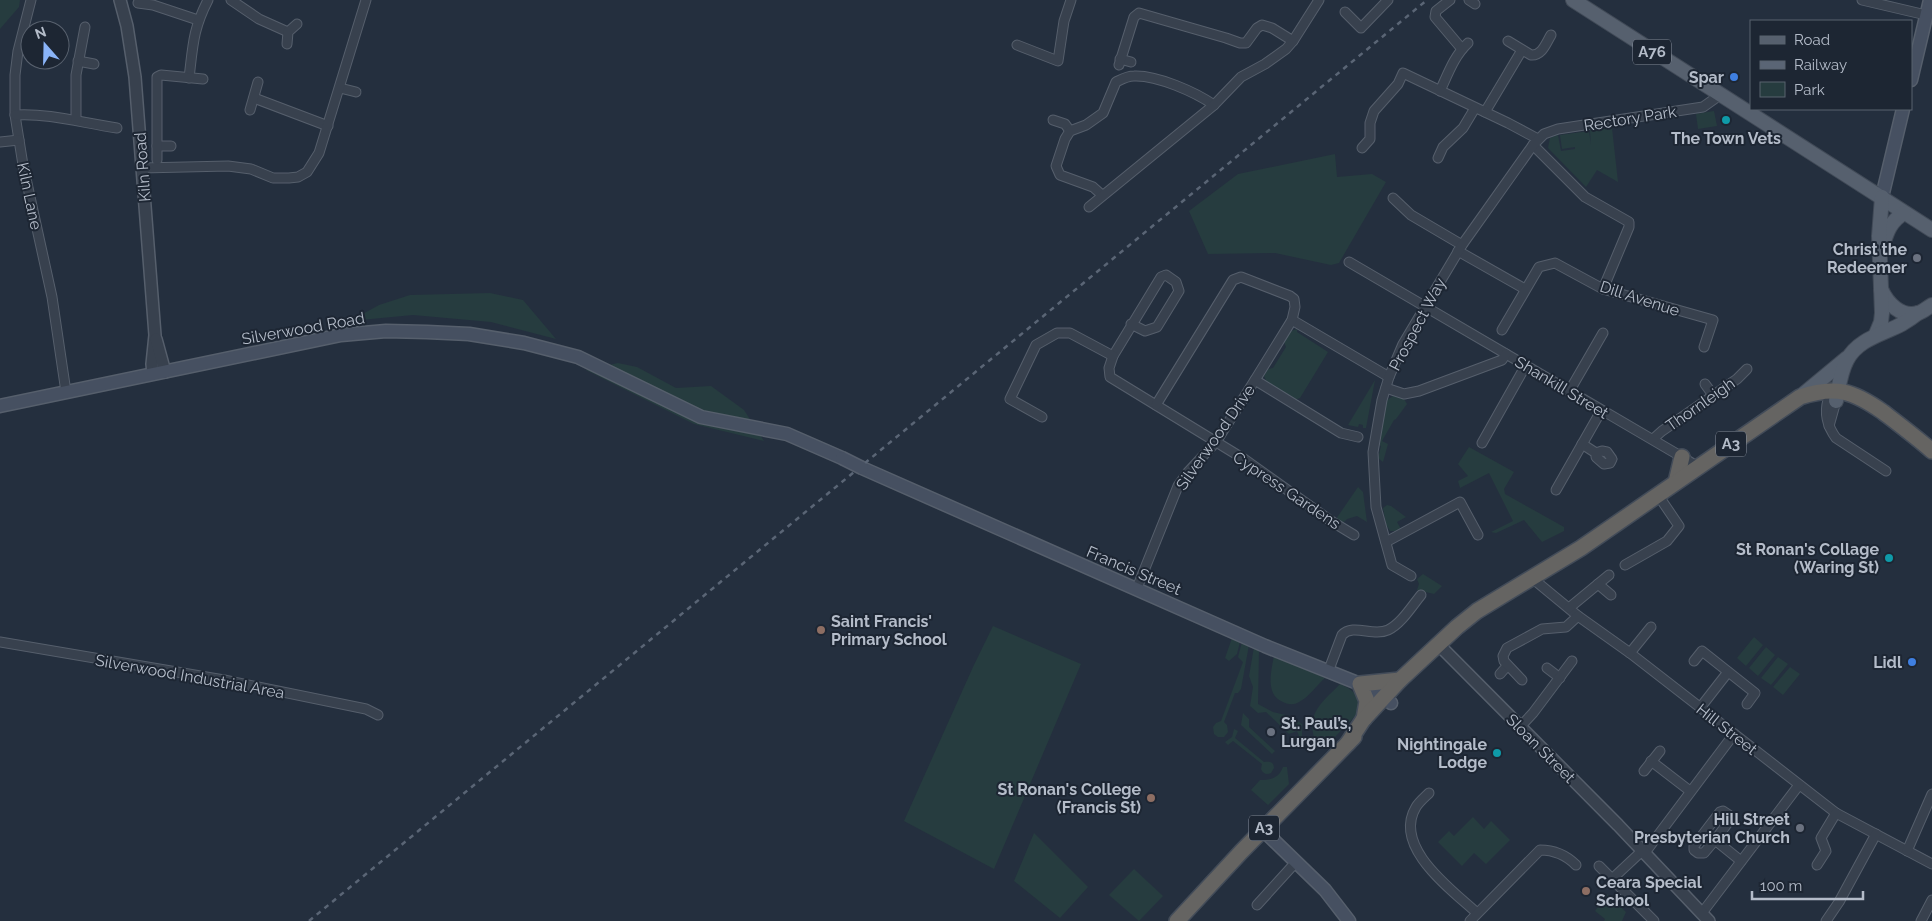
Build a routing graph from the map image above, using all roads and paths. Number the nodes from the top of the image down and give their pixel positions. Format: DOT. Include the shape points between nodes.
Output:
graph roads {
  1 [pos="31,0"];
  2 [pos="120,0"];
  3 [pos="208,0"];
  4 [pos="231,0"];
  5 [pos="366,0"];
  6 [pos="1071,0"];
  7 [pos="1319,0"];
  8 [pos="1388,0"];
  9 [pos="1450,0"];
  10 [pos="1573,0"];
  11 [pos="1862,0"];
  12 [pos="1930,0"];
  13 [pos="138,3"];
  14 [pos="153,3"];
  15 [pos="1345,12"];
  16 [pos="1926,15"];
  17 [pos="198,20"];
  18 [pos="297,24"];
  19 [pos="86,27"];
  20 [pos="288,32"];
  21 [pos="1551,35"];
  22 [pos="1294,41"];
  23 [pos="1508,41"];
  24 [pos="287,44"];
  25 [pos="1017,45"];
  26 [pos="1522,50"];
  27 [pos="78,61"];
  28 [pos="1131,62"];
  29 [pos="94,64"];
  30 [pos="1912,76"];
  31 [pos="189,78"];
  32 [pos="202,79"];
  33 [pos="258,82"];
  34 [pos="340,88"];
  35 [pos="1440,91"];
  36 [pos="356,92"];
  37 [pos="1720,95"];
  38 [pos="254,98"];
  39 [pos="1214,105"];
  40 [pos="1475,108"];
  41 [pos="250,110"];
  42 [pos="1903,110"];
  43 [pos="1485,112"];
  44 [pos="15,115"];
  45 [pos="76,120"];
  46 [pos="1053,120"];
  47 [pos="328,126"];
  48 [pos="117,128"];
  49 [pos="1070,131"];
  50 [pos="19,140"];
  51 [pos="0,142"];
  52 [pos="1536,142"];
  53 [pos="157,146"];
  54 [pos="170,146"];
  55 [pos="1362,148"];
  56 [pos="1438,158"];
  57 [pos="157,160"];
  58 [pos="142,168"];
  59 [pos="1886,178"];
  60 [pos="1102,195"];
  61 [pos="1882,197"];
  62 [pos="1393,198"];
  63 [pos="1089,207"];
  64 [pos="1904,213"];
  65 [pos="1932,230"];
  66 [pos="1460,248"];
  67 [pos="1880,253"];
  68 [pos="1349,262"];
  69 [pos="1880,288"];
  70 [pos="1525,289"];
  71 [pos="1603,289"];
  72 [pos="1932,305"];
  73 [pos="1426,306"];
  74 [pos="1918,313"];
  75 [pos="1292,320"];
  76 [pos="1131,324"];
  77 [pos="1502,330"];
  78 [pos="1603,333"];
  79 [pos="1876,334"];
  80 [pos="1704,348"];
  81 [pos="1506,354"];
  82 [pos="1113,356"];
  83 [pos="1848,357"];
  84 [pos="1526,365"];
  85 [pos="1747,369"];
  86 [pos="159,373"];
  87 [pos="1389,377"];
  88 [pos="1255,380"];
  89 [pos="1705,384"];
  90 [pos="1386,388"];
  91 [pos="1570,390"];
  92 [pos="66,392"];
  93 [pos="1835,393"];
  94 [pos="1713,396"];
  95 [pos="1800,396"];
  96 [pos="1156,405"];
  97 [pos="0,406"];
  98 [pos="1785,407"];
  99 [pos="1601,411"];
  100 [pos="1042,417"];
  101 [pos="1358,437"];
  102 [pos="1653,439"];
  103 [pos="1216,442"];
  104 [pos="1482,443"];
  105 [pos="1582,444"];
  106 [pos="1932,451"];
  107 [pos="1596,453"];
  108 [pos="1682,456"];
  109 [pos="862,468"];
  110 [pos="1698,468"];
  111 [pos="1886,471"];
  112 [pos="1676,482"];
  113 [pos="1556,490"];
  114 [pos="1658,494"];
  115 [pos="1354,535"];
  116 [pos="1478,535"];
  117 [pos="1386,542"];
  118 [pos="1625,565"];
  119 [pos="1609,575"];
  120 [pos="1411,576"];
  121 [pos="1532,578"];
  122 [pos="1598,584"];
  123 [pos="1137,588"];
  124 [pos="1611,595"];
  125 [pos="1418,596"];
  126 [pos="1569,608"];
  127 [pos="1578,616"];
  128 [pos="1651,627"];
  129 [pos="0,642"];
  130 [pos="1437,647"];
  131 [pos="1630,653"];
  132 [pos="1572,661"];
  133 [pos="1694,661"];
  134 [pos="1507,666"];
  135 [pos="1547,668"];
  136 [pos="1328,672"];
  137 [pos="1728,672"];
  138 [pos="1500,674"];
  139 [pos="1560,678"];
  140 [pos="1400,680"];
  141 [pos="1522,680"];
  142 [pos="1360,684"];
  143 [pos="1387,700"];
  144 [pos="1747,704"];
  145 [pos="1700,708"];
  146 [pos="378,715"];
  147 [pos="1363,720"];
  148 [pos="1520,727"];
  149 [pos="1734,734"];
  150 [pos="1348,743"];
  151 [pos="1660,750"];
  152 [pos="1651,761"];
  153 [pos="1644,771"];
  154 [pos="1799,785"];
  155 [pos="1690,791"];
  156 [pos="1429,793"];
  157 [pos="1932,794"];
  158 [pos="1836,813"];
  159 [pos="1262,830"];
  160 [pos="1876,834"];
  161 [pos="1715,840"];
  162 [pos="1907,851"];
  163 [pos="1643,852"];
  164 [pos="1741,861"];
  165 [pos="1296,862"];
  166 [pos="1932,864"];
  167 [pos="1576,865"];
  168 [pos="1817,865"];
  169 [pos="1599,866"];
  170 [pos="1612,879"];
  171 [pos="1932,900"];
  172 [pos="1257,905"];
  173 [pos="1477,913"];
  174 [pos="1705,917"];
  175 [pos="1177,921"];
  176 [pos="1349,921"];
  177 [pos="1470,921"];
  178 [pos="1654,921"];
  179 [pos="1826,921"];
  180 [pos="1921,921"];
  1 -- 44 [label="street, Kiln Lane" via="16,67"];
  2 -- 58 [label="street, Kiln Road" via="135,77"];
  3 -- 17 [label="street"];
  4 -- 20 [label="street" via="258,19"];
  5 -- 34 [label="street"];
  6 -- 25 [label="street" via="1058,61"];
  7 -- 22 [label="street"];
  8 -- 15 [label="street" via="1361,28"];
  9 -- 35 [label="street" via="1436,11 1435,18 1465,46 1450,67"];
  10 -- 37 [label="main road, A76"];
  11 -- 16 [label="street"];
  12 -- 16 [label="main road"];
  13 -- 14 [label="street"];
  14 -- 17 [label="street"];
  16 -- 30 [label="main road"];
  17 -- 31 [label="street"];
  18 -- 20 [label="street"];
  19 -- 27 [label="street"];
  20 -- 24 [label="street"];
  21 -- 26 [label="street" via="1539,54 1531,55"];
  22 -- 28 [label="street" via="1262,26 1246,43 1240,43 1140,13 1134,16 1120,62"];
  22 -- 39 [label="street" via="1265,64 1241,77"];
  23 -- 26 [label="street"];
  26 -- 43 [label="street"];
  27 -- 29 [label="street"];
  27 -- 45 [label="street"];
  31 -- 32 [label="street"];
  31 -- 53 [label="street" via="161,75 156,79"];
  33 -- 38 [label="street"];
  34 -- 36 [label="street"];
  34 -- 47 [label="street"];
  35 -- 40 [label="street"];
  35 -- 55 [label="street" via="1403,73 1398,84 1374,111 1370,138"];
  37 -- 52 [label="street, Rectory Park" via="1703,107 1558,129"];
  37 -- 61 [label="main road, A76"];
  38 -- 41 [label="street"];
  38 -- 47 [label="street"];
  39 -- 49 [label="street" via="1180,87 1140,76 1127,77 1116,82 1103,113"];
  39 -- 60 [label="street"];
  40 -- 43 [label="street"];
  40 -- 56 [label="street" via="1463,128 1443,147"];
  42 -- 59 [label="main road"];
  43 -- 52 [label="street"];
  44 -- 45 [label="street"];
  44 -- 50 [label="street, Kiln Lane"];
  45 -- 48 [label="street" via="106,131"];
  46 -- 49 [label="street" via="1065,124"];
  47 -- 58 [label="street" via="313,165 298,177 273,178 251,169 228,166"];
  49 -- 60 [label="street" via="1056,166 1057,172"];
  50 -- 51 [label="street"];
  50 -- 92 [label="street, Kiln Lane" via="52,297"];
  52 -- 66 [label="street, Prospect Way"];
  52 -- 71 [label="street" via="1585,197 1629,222"];
  53 -- 54 [label="street"];
  53 -- 57 [label="street"];
  58 -- 86 [label="street, Kiln Road" via="155,335 152,364"];
  59 -- 61 [label="main road"];
  59 -- 64 [label="main road"];
  60 -- 63 [label="street"];
  61 -- 64 [label="main road, A76"];
  61 -- 67 [label="main road"];
  62 -- 66 [label="street" via="1411,215"];
  64 -- 65 [label="main road, A76"];
  64 -- 67 [label="main road" via="1889,226"];
  66 -- 70 [label="street"];
  66 -- 73 [label="street, Prospect Way"];
  67 -- 69 [label="main road"];
  68 -- 73 [label="street, Shankill Street"];
  69 -- 74 [label="main road" via="1896,309"];
  69 -- 79 [label="main road" via="1882,313"];
  70 -- 71 [label="street, Dill Avenue" via="1539,267 1555,263"];
  70 -- 77 [label="street, Dill Avenue"];
  71 -- 80 [label="street, Dill Avenue" via="1713,320"];
  72 -- 74 [label="main road"];
  73 -- 81 [label="street, Shankill Street"];
  73 -- 87 [label="street, Prospect Way" via="1403,344"];
  74 -- 79 [label="main road"];
  75 -- 87 [label="street"];
  75 -- 88 [label="street, Silverwood Drive"];
  75 -- 96 [label="street" via="1294,299 1241,277 1236,278"];
  76 -- 76 [label="street" via="1161,277 1166,275 1176,282 1179,291 1157,327 1145,331"];
  76 -- 82 [label="street"];
  78 -- 91 [label="street"];
  79 -- 83 [label="main road"];
  81 -- 84 [label="street, Shankill Street"];
  81 -- 90 [label="street" via="1502,360 1419,391 1404,394"];
  82 -- 96 [label="street, Cypress Gardens" via="1110,377"];
  82 -- 100 [label="street" via="1070,332 1057,333 1036,345 1011,400"];
  83 -- 93 [label="main road"];
  83 -- 95 [label="main road"];
  84 -- 91 [label="street, Shankill Street"];
  84 -- 104 [label="street"];
  85 -- 94 [label="street, Thornleigh"];
  86 -- 92 [label="main road, Silverwood Road"];
  86 -- 109 [label="main road, Silverwood Road, bridge" via="341,335 386,331 469,334 524,343 578,357 701,417 787,434"];
  87 -- 90 [label="street, Prospect Way"];
  88 -- 101 [label="street" via="1341,433"];
  88 -- 103 [label="street, Silverwood Drive"];
  89 -- 94 [label="street"];
  90 -- 117 [label="street, Prospect Way" via="1373,452 1374,496"];
  91 -- 99 [label="street, Shankill Street"];
  92 -- 97 [label="main road, Silverwood Road"];
  93 -- 95 [label="highway, A3" via="1817,392"];
  93 -- 98 [label="highway, A3"];
  93 -- 106 [label="highway, A3" via="1883,412"];
  93 -- 111 [label="street" via="1830,430 1840,441"];
  94 -- 102 [label="street, Thornleigh"];
  95 -- 98 [label="highway, A3"];
  96 -- 103 [label="street, Cypress Gardens"];
  98 -- 110 [label="highway, A3"];
  99 -- 102 [label="street, Shankill Street"];
  99 -- 105 [label="street"];
  102 -- 108 [label="street, Shankill Street"];
  103 -- 115 [label="street, Cypress Gardens"];
  103 -- 123 [label="street, Silverwood Drive" via="1178,486"];
  105 -- 107 [label="street"];
  105 -- 113 [label="street"];
  108 -- 110 [label="street, Shankill Street"];
  108 -- 112 [label="highway"];
  109 -- 123 [label="main road, Francis Street"];
  110 -- 112 [label="highway, A3"];
  112 -- 114 [label="highway, A3"];
  114 -- 118 [label="street" via="1679,526 1666,541"];
  114 -- 121 [label="highway, A3"];
  116 -- 117 [label="street" via="1460,502"];
  117 -- 120 [label="street, Prospect Way" via="1392,565"];
  119 -- 122 [label="street"];
  121 -- 126 [label="street, Hill Street"];
  121 -- 130 [label="highway, A3" via="1477,611"];
  122 -- 124 [label="street"];
  122 -- 126 [label="street"];
  123 -- 136 [label="main road, Francis Street"];
  125 -- 136 [label="street" via="1388,630 1346,631"];
  126 -- 127 [label="street, Hill Street"];
  127 -- 131 [label="street, Hill Street"];
  127 -- 134 [label="street" via="1566,627 1542,629 1507,648 1503,656"];
  128 -- 131 [label="street"];
  129 -- 146 [label="street, Silverwood Industrial Area" via="224,680 366,709"];
  130 -- 140 [label="highway, A3"];
  130 -- 143 [label="highway, A3" via="1420,673"];
  130 -- 148 [label="street, Sloan Street"];
  131 -- 145 [label="street, Hill Street"];
  132 -- 139 [label="street"];
  133 -- 137 [label="street" via="1702,651"];
  134 -- 138 [label="street"];
  134 -- 141 [label="street"];
  135 -- 139 [label="street"];
  136 -- 142 [label="main road, Francis Street"];
  137 -- 144 [label="street" via="1755,693"];
  137 -- 145 [label="street"];
  139 -- 148 [label="street"];
  140 -- 142 [label="highway"];
  140 -- 143 [label="highway, A3"];
  142 -- 143 [label="main road, Francis Street"];
  142 -- 147 [label="highway" via="1367,701"];
  143 -- 147 [label="highway, A3"];
  143 -- 150 [label="highway, A3"];
  145 -- 149 [label="street, Hill Street"];
  147 -- 150 [label="highway, A3"];
  148 -- 163 [label="street, Sloan Street"];
  149 -- 154 [label="street, Hill Street"];
  149 -- 155 [label="street"];
  150 -- 159 [label="highway, A3"];
  151 -- 152 [label="street"];
  152 -- 153 [label="street"];
  152 -- 155 [label="street"];
  154 -- 158 [label="street, Hill Street"];
  154 -- 164 [label="street"];
  155 -- 163 [label="street"];
  156 -- 173 [label="street" via="1416,808 1411,823 1416,850 1442,881"];
  157 -- 162 [label="street"];
  158 -- 160 [label="street, Hill Street"];
  158 -- 168 [label="street" via="1821,838 1826,850"];
  159 -- 165 [label="main road"];
  159 -- 175 [label="highway, A3"];
  160 -- 162 [label="street, Hill Street"];
  160 -- 179 [label="street"];
  161 -- 161 [label="street" via="1704,853 1694,850 1723,811 1729,814 1730,820"];
  161 -- 164 [label="street"];
  162 -- 166 [label="street, Hill Street"];
  163 -- 170 [label="street"];
  163 -- 174 [label="street, Sloan Street"];
  164 -- 174 [label="street"];
  165 -- 172 [label="street"];
  165 -- 176 [label="main road" via="1325,890"];
  167 -- 173 [label="street" via="1569,858 1540,850"];
  169 -- 170 [label="street"];
  170 -- 178 [label="street"];
  171 -- 180 [label="street"];
  173 -- 177 [label="street"];
}
